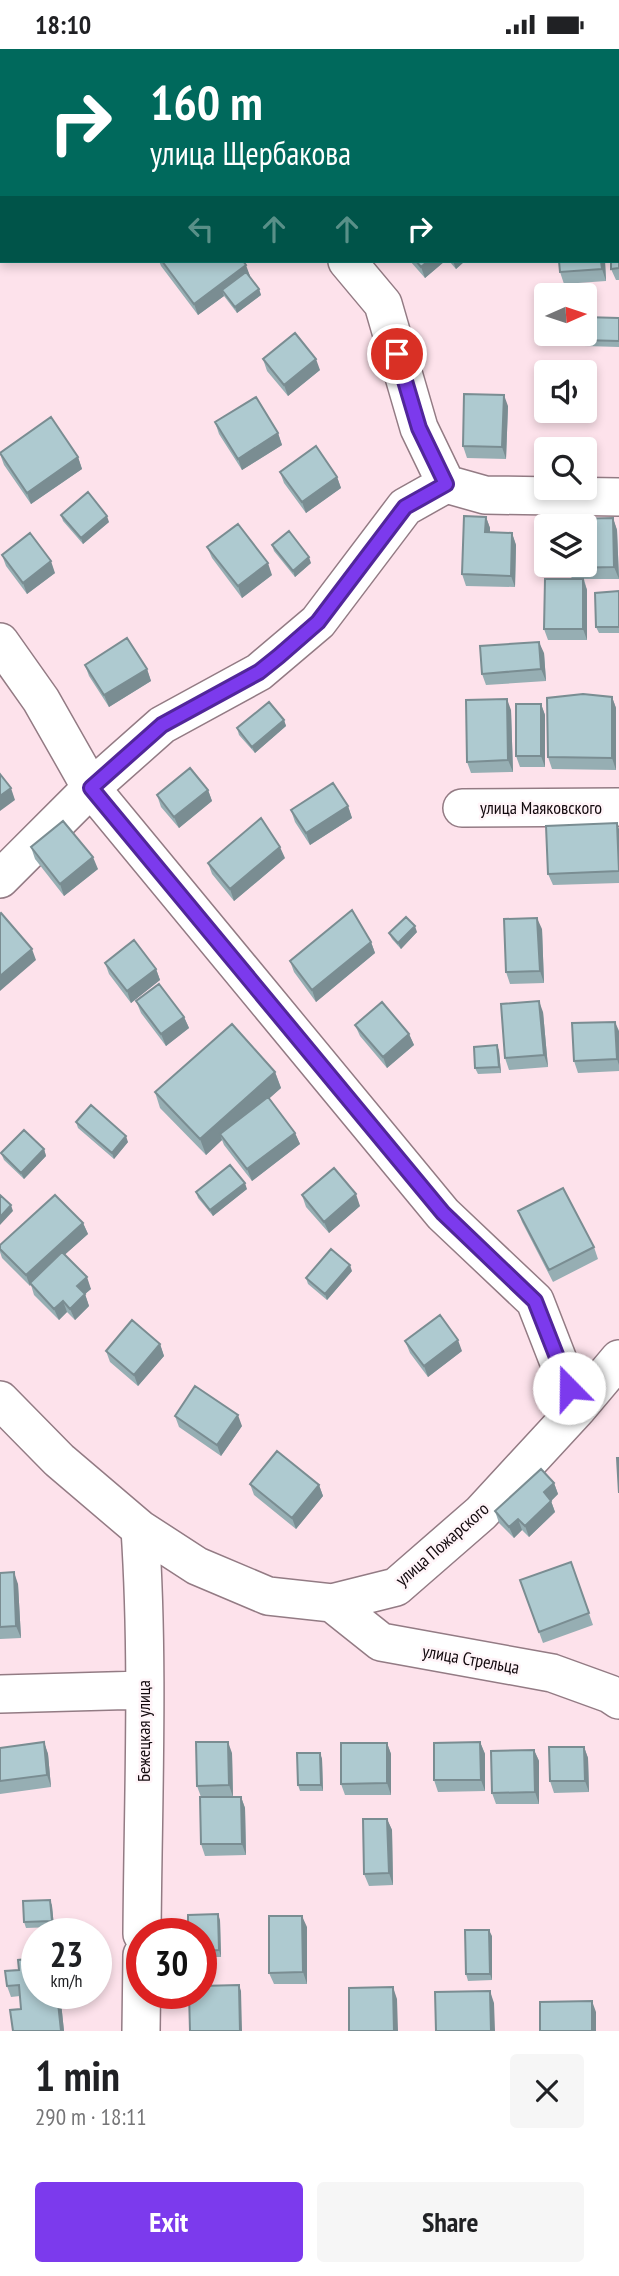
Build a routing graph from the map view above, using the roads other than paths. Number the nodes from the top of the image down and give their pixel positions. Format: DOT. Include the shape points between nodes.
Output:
graph roads {
  1 [pos="349,263"];
  2 [pos="446,484"];
  3 [pos="619,497"];
  4 [pos="0,642"];
  5 [pos="91,788"];
  6 [pos="619,807"];
  7 [pos="462,808"];
  8 [pos="0,879"];
  9 [pos="619,1359"];
  10 [pos="0,1400"];
  11 [pos="577,1409"];
  12 [pos="140,1529"];
  13 [pos="332,1604"];
  14 [pos="144,1690"];
  15 [pos="0,1694"];
  16 [pos="619,1700"];
  17 [pos="142,1918"];
  18 [pos="141,2009"];
  19 [pos="141,2031"];
  1 -- 2 [label="street" via="383,304 419,428"];
  2 -- 3 [label="street" via="485,495"];
  2 -- 5 [label="street" via="405,507 318,622 279,656 259,672 162,725"];
  4 -- 5 [label="street" via="41,700"];
  5 -- 8 [label="street"];
  5 -- 11 [label="street" via="443,1213 535,1301"];
  6 -- 7 [label="street, улица Маяковского"];
  9 -- 11 [label="street, улица Пожарского"];
  10 -- 12 [label="street, улица Пожарского" via="59,1460"];
  11 -- 13 [label="street, улица Пожарского" via="481,1513 396,1587"];
  12 -- 13 [label="street, улица Пожарского" via="197,1566 268,1596"];
  12 -- 14 [label="street, Бежецкая улица"];
  13 -- 16 [label="street, улица Стрельца" via="381,1642 552,1673"];
  14 -- 15 [label="street"];
  14 -- 17 [label="street, Бежецкая улица"];
  18 -- 19 [label="street"];
}
